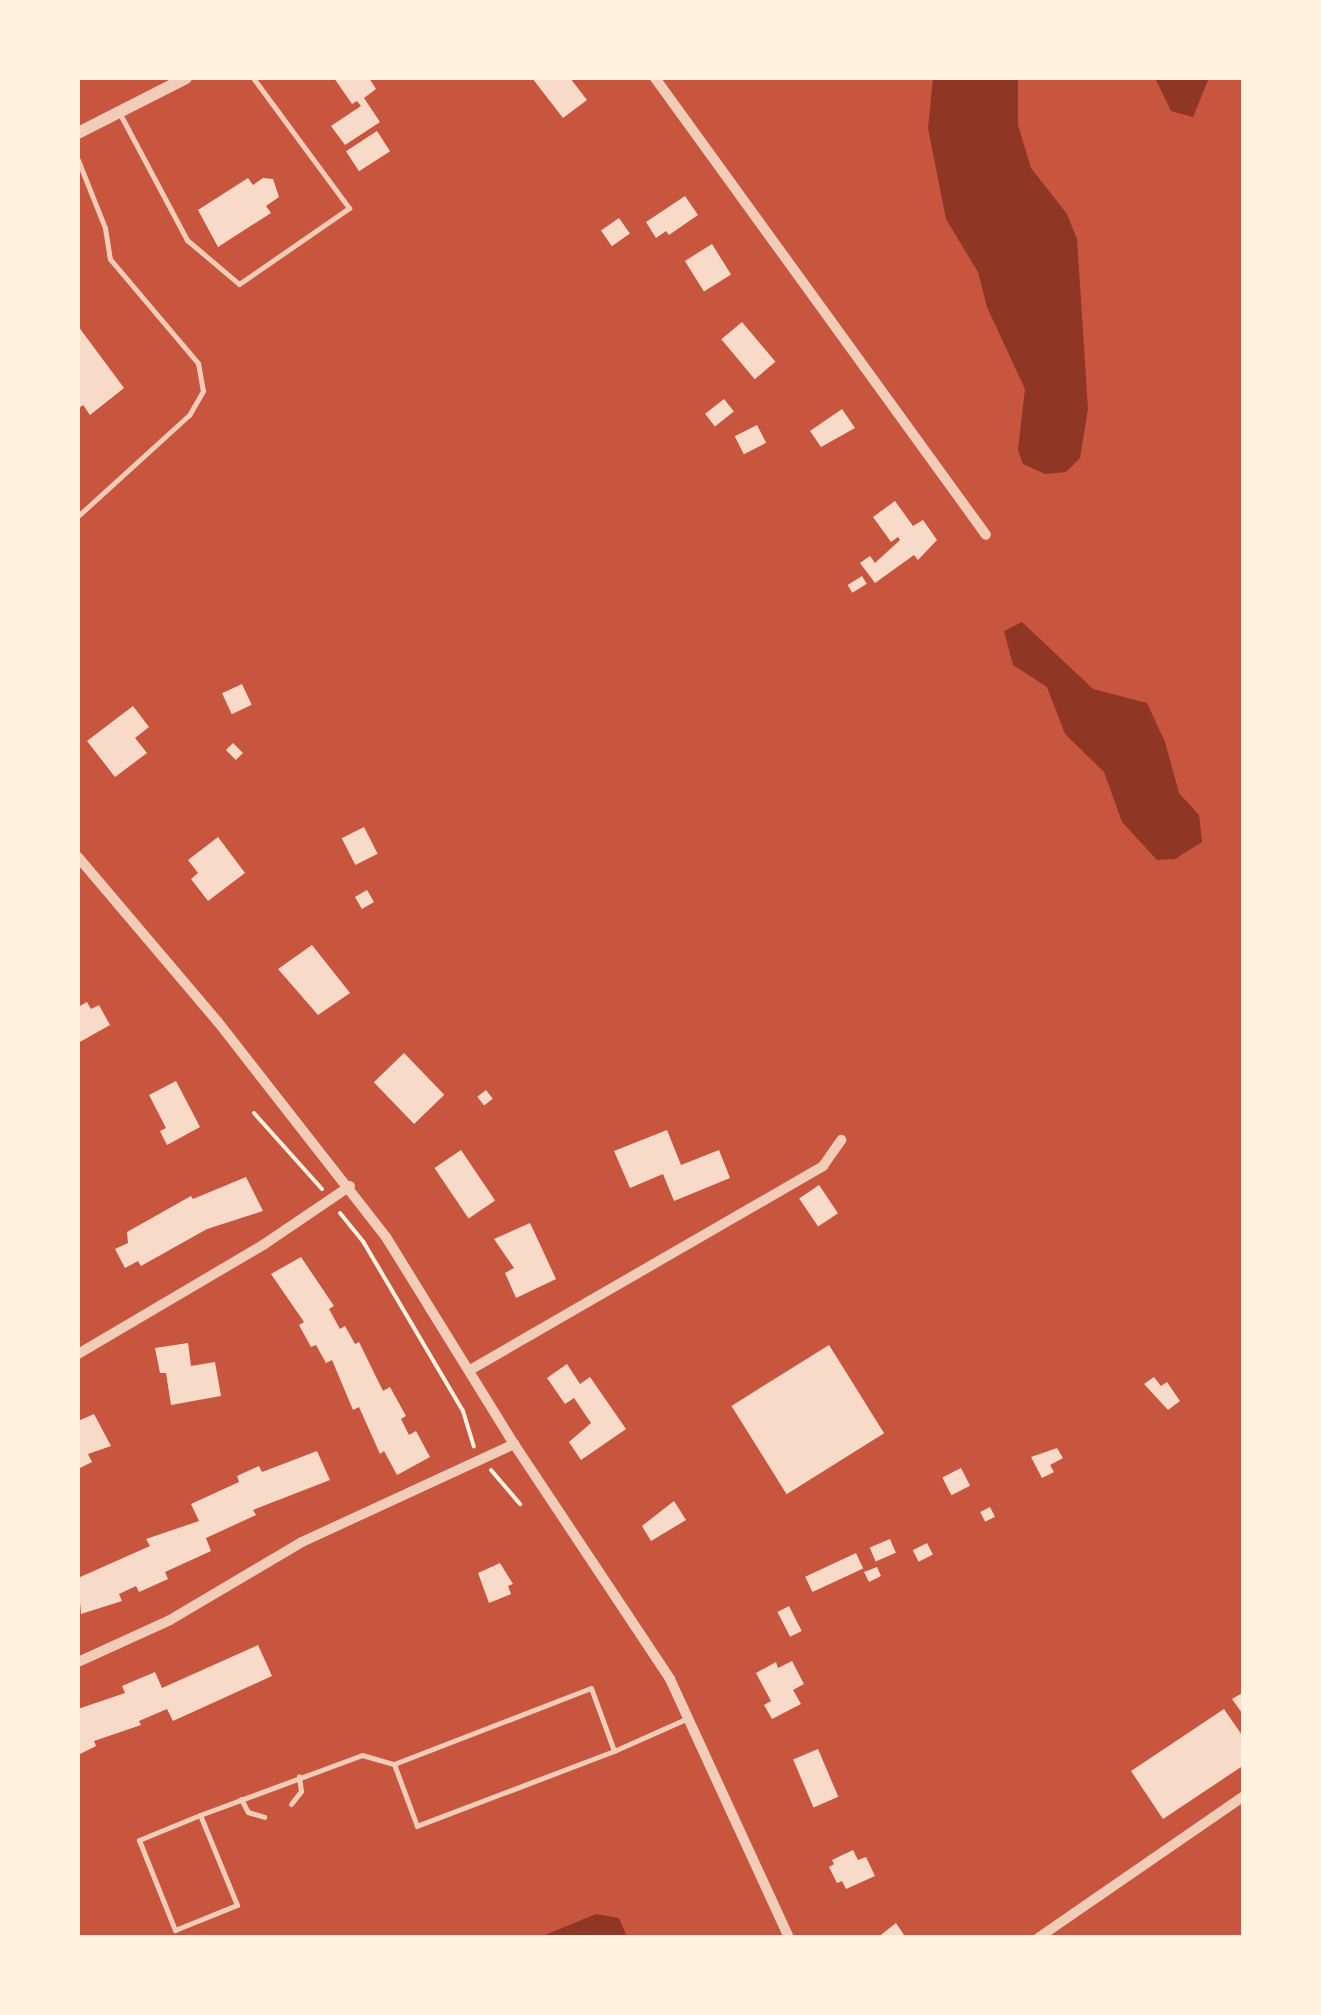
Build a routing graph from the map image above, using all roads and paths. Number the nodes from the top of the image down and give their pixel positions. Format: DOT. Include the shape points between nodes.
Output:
graph roads {
  1 [pos="186,78"];
  2 [pos="253,78"];
  3 [pos="654,78"];
  4 [pos="118,111"];
  5 [pos="78,133"];
  6 [pos="78,160"];
  7 [pos="78,516"];
  8 [pos="986,535"];
  9 [pos="78,857"];
  10 [pos="254,1113"];
  11 [pos="841,1140"];
  12 [pos="350,1186"];
  13 [pos="330,1200"];
  14 [pos="78,1354"];
  15 [pos="470,1370"];
  16 [pos="514,1444"];
  17 [pos="484,1459"];
  18 [pos="520,1504"];
  19 [pos="78,1662"];
  20 [pos="689,1718"];
  21 [pos="614,1751"];
  22 [pos="394,1764"];
  23 [pos="299,1776"];
  24 [pos="1244,1796"];
  25 [pos="241,1799"];
  26 [pos="291,1804"];
  27 [pos="200,1815"];
  28 [pos="264,1816"];
  29 [pos="788,1938"];
  30 [pos="1038,1938"];
  1 -- 4 [label="street"];
  2 -- 4 [label="lane" via="350,208 239,284 188,240"];
  3 -- 8 [label="street"];
  4 -- 5 [label="street"];
  6 -- 7 [label="lane" via="106,228 110,259 198,363 202,391 189,415"];
  9 -- 12 [label="street"];
  10 -- 13 [label="path"];
  11 -- 15 [label="street" via="823,1166"];
  12 -- 13 [label="street"];
  12 -- 15 [label="street"];
  13 -- 14 [label="street"];
  13 -- 17 [label="path" via="364,1243"];
  15 -- 16 [label="street"];
  16 -- 17 [label="street"];
  16 -- 20 [label="street" via="615,1590"];
  17 -- 18 [label="path"];
  17 -- 19 [label="street" via="302,1542 170,1620"];
  20 -- 21 [label="lane"];
  20 -- 29 [label="street"];
  21 -- 22 [label="lane" via="417,1826"];
  21 -- 22 [label="lane" via="590,1688"];
  22 -- 23 [label="lane" via="362,1754"];
  23 -- 25 [label="lane"];
  23 -- 26 [label="lane" via="301,1791"];
  24 -- 30 [label="street"];
  25 -- 27 [label="lane"];
  25 -- 28 [label="lane" via="248,1812"];
  27 -- 27 [label="lane" via="236,1905 175,1930 139,1840"];
}
